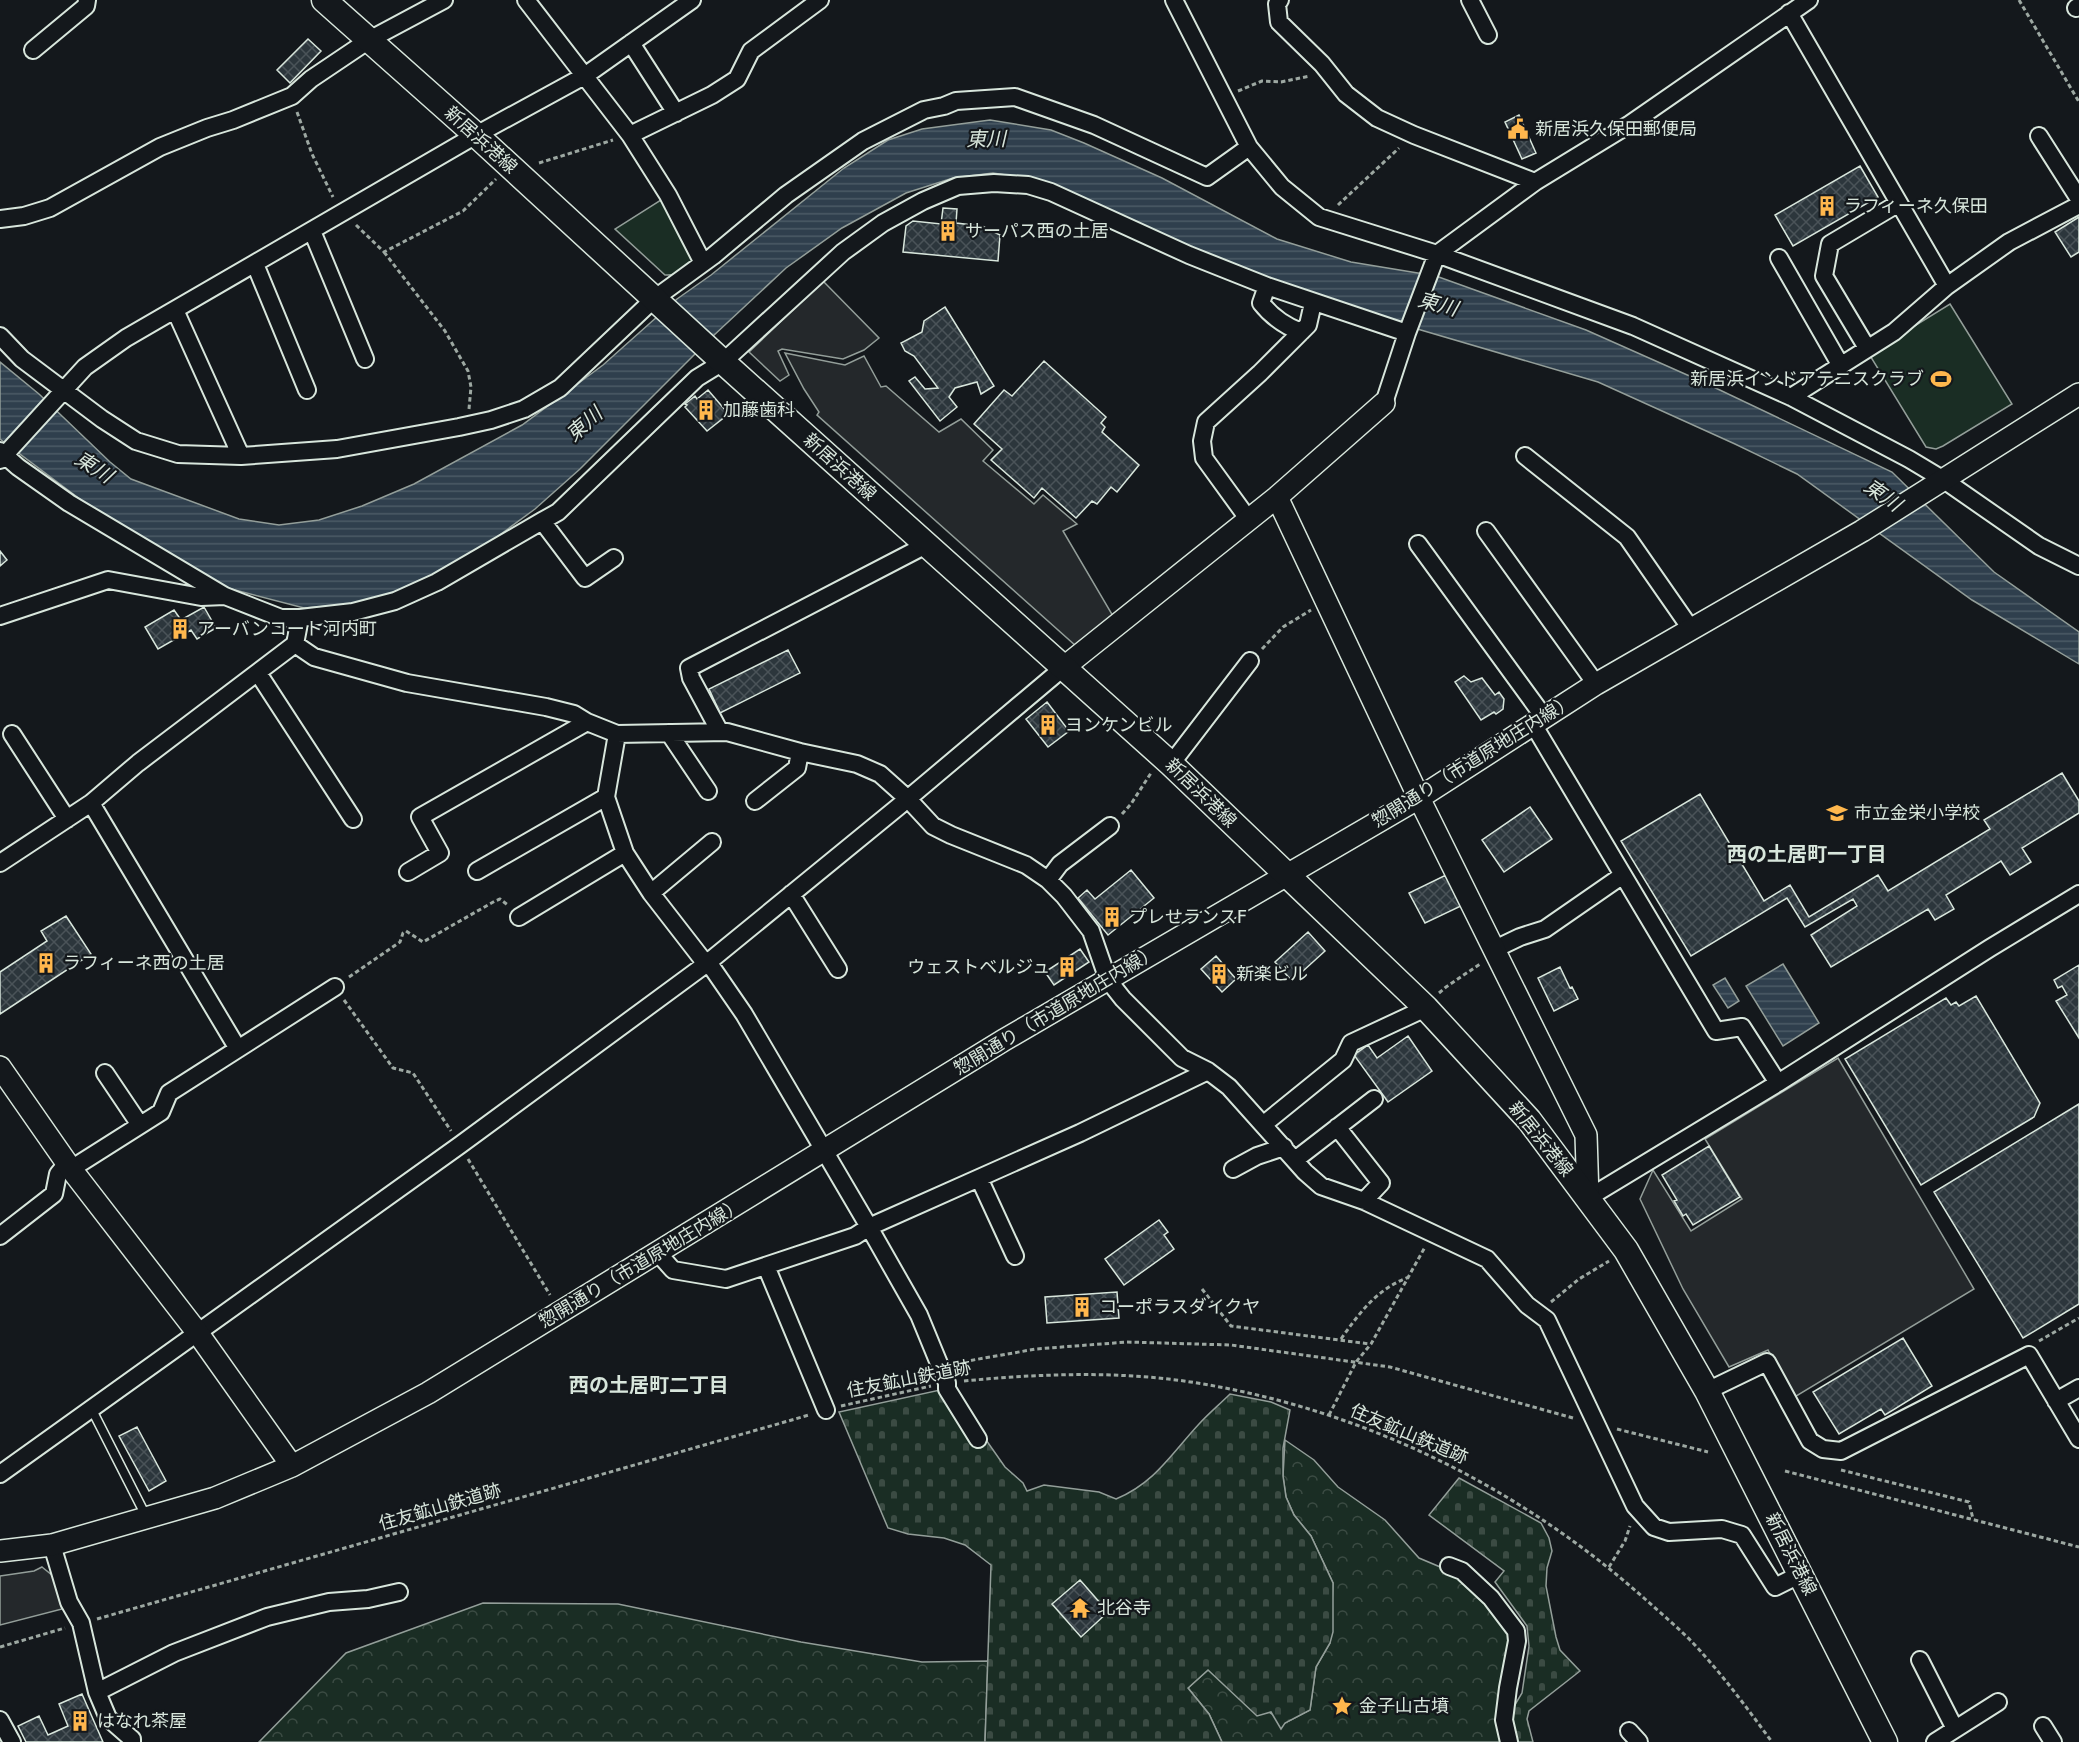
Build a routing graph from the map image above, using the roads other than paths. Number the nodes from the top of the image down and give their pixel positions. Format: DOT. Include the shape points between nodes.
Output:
graph roads {
  1 [pos="87,0"];
  2 [pos="324,0"];
  3 [pos="444,0"];
  4 [pos="526,0"];
  5 [pos="692,0"];
  6 [pos="820,0"];
  7 [pos="1174,0"];
  8 [pos="1280,0"];
  9 [pos="1470,0"];
  10 [pos="1809,0"];
  11 [pos="1789,13"];
  12 [pos="1488,35"];
  13 [pos="369,40"];
  14 [pos="631,43"];
  15 [pos="33,50"];
  16 [pos="586,75"];
  17 [pos="676,113"];
  18 [pos="476,135"];
  19 [pos="630,135"];
  20 [pos="2039,136"];
  21 [pos="1249,147"];
  22 [pos="1535,182"];
  23 [pos="2079,199"];
  24 [pos="1899,203"];
  25 [pos="2079,205"];
  26 [pos="0,219"];
  27 [pos="312,231"];
  28 [pos="1779,258"];
  29 [pos="1435,260"];
  30 [pos="703,263"];
  31 [pos="255,264"];
  32 [pos="1267,286"];
  33 [pos="1947,286"];
  34 [pos="655,300"];
  35 [pos="1313,303"];
  36 [pos="175,310"];
  37 [pos="1301,332"];
  38 [pos="1408,332"];
  39 [pos="0,336"];
  40 [pos="1867,348"];
  41 [pos="365,359"];
  42 [pos="720,359"];
  43 [pos="1840,366"];
  44 [pos="64,389"];
  45 [pos="307,390"];
  46 [pos="2079,394"];
  47 [pos="1791,397"];
  48 [pos="1384,403"];
  49 [pos="3,454"];
  50 [pos="241,456"];
  51 [pos="1525,456"];
  52 [pos="1937,484"];
  53 [pos="1277,497"];
  54 [pos="1249,520"];
  55 [pos="542,521"];
  56 [pos="1486,531"];
  57 [pos="1418,544"];
  58 [pos="926,545"];
  59 [pos="615,558"];
  60 [pos="2079,566"];
  61 [pos="225,597"];
  62 [pos="0,616"];
  63 [pos="300,618"];
  64 [pos="1691,629"];
  65 [pos="295,644"];
  66 [pos="1250,661"];
  67 [pos="1063,668"];
  68 [pos="258,673"];
  69 [pos="1596,684"];
  70 [pos="1538,721"];
  71 [pos="587,722"];
  72 [pos="720,732"];
  73 [pos="669,733"];
  74 [pos="12,734"];
  75 [pos="617,734"];
  76 [pos="800,752"];
  77 [pos="1167,760"];
  78 [pos="708,791"];
  79 [pos="606,797"];
  80 [pos="1419,798"];
  81 [pos="908,799"];
  82 [pos="755,801"];
  83 [pos="91,803"];
  84 [pos="67,819"];
  85 [pos="352,819"];
  86 [pos="1110,826"];
  87 [pos="712,842"];
  88 [pos="624,853"];
  89 [pos="0,863"];
  90 [pos="477,871"];
  91 [pos="408,872"];
  92 [pos="1286,875"];
  93 [pos="1623,875"];
  94 [pos="1048,880"];
  95 [pos="651,893"];
  96 [pos="791,894"];
  97 [pos="2079,894"];
  98 [pos="519,917"];
  99 [pos="1496,950"];
  100 [pos="706,964"];
  101 [pos="838,969"];
  102 [pos="1108,980"];
  103 [pos="335,987"];
  104 [pos="1426,1008"];
  105 [pos="238,1049"];
  106 [pos="0,1067"];
  107 [pos="1208,1071"];
  108 [pos="104,1073"];
  109 [pos="1778,1083"];
  110 [pos="1374,1099"];
  111 [pos="1264,1124"];
  112 [pos="140,1125"];
  113 [pos="1337,1127"];
  114 [pos="1284,1147"];
  115 [pos="825,1150"];
  116 [pos="1295,1160"];
  117 [pos="69,1166"];
  118 [pos="1233,1168"];
  119 [pos="979,1178"];
  120 [pos="1588,1198"];
  121 [pos="1364,1201"];
  122 [pos="870,1227"];
  123 [pos="0,1236"];
  124 [pos="658,1253"];
  125 [pos="1015,1256"];
  126 [pos="766,1266"];
  127 [pos="197,1332"];
  128 [pos="2079,1388"];
  129 [pos="1707,1391"];
  130 [pos="2056,1401"];
  131 [pos="91,1408"];
  132 [pos="826,1410"];
  133 [pos="978,1439"];
  134 [pos="2079,1439"];
  135 [pos="292,1466"];
  136 [pos="0,1474"];
  137 [pos="148,1519"];
  138 [pos="52,1545"];
  139 [pos="0,1551"];
  140 [pos="1449,1566"];
  141 [pos="1801,1574"];
  142 [pos="399,1592"];
  143 [pos="1920,1660"];
  144 [pos="96,1692"];
  145 [pos="1998,1702"];
  146 [pos="0,1720"];
  147 [pos="2043,1726"];
  148 [pos="1955,1729"];
  149 [pos="12,1742"];
  150 [pos="132,1742"];
  151 [pos="1509,1742"];
  152 [pos="1885,1742"];
  153 [pos="1935,1742"];
  154 [pos="2053,1742"];
  1 -- 15 [label="street" via="86,6"];
  2 -- 13 [label="main road, 新居浜港線"];
  3 -- 13 [label="street"];
  4 -- 16 [label="street"];
  5 -- 14 [label="street"];
  6 -- 17 [label="street" via="751,51 736,79"];
  7 -- 21 [label="street"];
  8 -- 22 [label="street" via="1279,22 1327,69 1346,94 1377,118"];
  9 -- 12 [label="street"];
  10 -- 11 [label="street"];
  11 -- 22 [label="street" via="1630,124"];
  11 -- 24 [label="street"];
  13 -- 18 [label="main road, 新居浜港線"];
  13 -- 26 [label="street" via="292,96 160,147 50,208"];
  14 -- 16 [label="street"];
  14 -- 17 [label="street"];
  16 -- 18 [label="street"];
  16 -- 19 [label="street"];
  17 -- 19 [label="street"];
  18 -- 27 [label="street"];
  18 -- 34 [label="main road, 新居浜港線"];
  19 -- 30 [label="street" via="668,195"];
  20 -- 23 [label="street"];
  21 -- 29 [label="street" via="1282,187 1324,219"];
  21 -- 30 [label="street" via="1207,177 1094,125 1015,97 956,100 910,116 863,141 786,195"];
  22 -- 29 [label="street"];
  24 -- 33 [label="street"];
  24 -- 40 [label="street" via="1830,244 1824,276"];
  25 -- 33 [label="street" via="2009,242"];
  27 -- 31 [label="street"];
  27 -- 41 [label="street"];
  28 -- 43 [label="street"];
  29 -- 38 [label="street"];
  29 -- 47 [label="street" via="1633,326"];
  30 -- 34 [label="street"];
  31 -- 36 [label="street"];
  31 -- 45 [label="street"];
  32 -- 35 [label="street"];
  32 -- 37 [label="street" via="1261,303 1289,328"];
  32 -- 42 [label="street" via="1028,185 958,186 883,223 843,252"];
  33 -- 40 [label="street" via="1894,332"];
  34 -- 42 [label="main road, 新居浜港線"];
  34 -- 50 [label="street" via="560,388 524,409 468,425 337,449"];
  35 -- 37 [label="street" via="1308,326"];
  35 -- 38 [label="street"];
  36 -- 44 [label="street" via="85,367"];
  36 -- 50 [label="street"];
  37 -- 54 [label="street" via="1206,422 1204,458"];
  38 -- 48 [label="street"];
  39 -- 44 [label="street" via="22,359"];
  40 -- 43 [label="street"];
  42 -- 55 [label="street" via="558,512"];
  42 -- 58 [label="main road, 新居浜港線"];
  43 -- 47 [label="street"];
  44 -- 49 [label="street"];
  44 -- 50 [label="street" via="136,441 178,454"];
  46 -- 52 [label="street, 惣開通り（市道原地庄内線）"];
  47 -- 52 [label="street" via="1910,459"];
  48 -- 53 [label="street"];
  49 -- 61 [label="street" via="69,503"];
  51 -- 64 [label="street" via="1627,537"];
  52 -- 60 [label="street"];
  52 -- 64 [label="street, 惣開通り（市道原地庄内線）"];
  53 -- 54 [label="street"];
  53 -- 80 [label="street"];
  54 -- 67 [label="street"];
  55 -- 59 [label="street" via="585,578"];
  55 -- 63 [label="street" via="437,582 395,601 353,612"];
  56 -- 69 [label="street"];
  57 -- 70 [label="street"];
  58 -- 67 [label="main road, 新居浜港線"];
  58 -- 72 [label="street" via="689,668"];
  61 -- 62 [label="street" via="201,597 108,580"];
  61 -- 63 [label="street" via="281,618"];
  63 -- 65 [label="street"];
  64 -- 69 [label="street, 惣開通り（市道原地庄内線）"];
  65 -- 68 [label="street"];
  65 -- 71 [label="street" via="314,657 407,683 546,707 574,714"];
  66 -- 77 [label="street"];
  67 -- 77 [label="main road, 新居浜港線"];
  67 -- 81 [label="street"];
  68 -- 83 [label="street"];
  68 -- 85 [label="street"];
  69 -- 70 [label="street, 惣開通り（市道原地庄内線）"];
  70 -- 80 [label="street, 惣開通り（市道原地庄内線）"];
  70 -- 93 [label="street"];
  71 -- 75 [label="street"];
  71 -- 91 [label="street" via="420,818 440,853"];
  72 -- 73 [label="street"];
  72 -- 76 [label="street"];
  73 -- 75 [label="street"];
  73 -- 78 [label="street"];
  74 -- 84 [label="street"];
  75 -- 79 [label="street"];
  76 -- 81 [label="street" via="857,764 880,774"];
  76 -- 82 [label="street" via="797,768"];
  77 -- 92 [label="main road, 新居浜港線"];
  79 -- 88 [label="street"];
  79 -- 90 [label="street"];
  80 -- 92 [label="street, 惣開通り（市道原地庄内線）"];
  80 -- 99 [label="street"];
  81 -- 94 [label="street" via="933,826 1026,865"];
  81 -- 96 [label="street"];
  83 -- 84 [label="street"];
  83 -- 105 [label="street"];
  84 -- 89 [label="street"];
  86 -- 94 [label="street" via="1060,864"];
  87 -- 95 [label="street"];
  88 -- 95 [label="street"];
  88 -- 98 [label="street"];
  92 -- 102 [label="street, 惣開通り（市道原地庄内線）"];
  92 -- 104 [label="main road, 新居浜港線"];
  93 -- 99 [label="street" via="1545,928"];
  93 -- 109 [label="street" via="1716,1031 1742,1027"];
  94 -- 102 [label="street" via="1091,931"];
  95 -- 100 [label="street"];
  96 -- 100 [label="street"];
  96 -- 101 [label="street"];
  97 -- 109 [label="street"];
  99 -- 120 [label="street" via="1586,1135"];
  100 -- 115 [label="street" via="744,1014"];
  100 -- 127 [label="street"];
  102 -- 107 [label="street" via="1182,1058"];
  102 -- 115 [label="street, 惣開通り（市道原地庄内線）"];
  103 -- 105 [label="street"];
  104 -- 111 [label="street" via="1351,1043 1343,1060"];
  104 -- 120 [label="main road, 新居浜港線" via="1529,1120"];
  105 -- 112 [label="street" via="169,1094 161,1112"];
  106 -- 117 [label="street"];
  107 -- 111 [label="street"];
  107 -- 119 [label="street"];
  108 -- 112 [label="street"];
  109 -- 120 [label="street"];
  110 -- 113 [label="street"];
  111 -- 114 [label="street"];
  112 -- 117 [label="street"];
  113 -- 116 [label="street"];
  113 -- 121 [label="street" via="1381,1183"];
  114 -- 116 [label="street"];
  114 -- 118 [label="street"];
  115 -- 122 [label="street"];
  115 -- 124 [label="street, 惣開通り（市道原地庄内線）"];
  116 -- 121 [label="street" via="1321,1186"];
  117 -- 123 [label="street" via="58,1173 54,1194"];
  117 -- 127 [label="street"];
  119 -- 122 [label="street"];
  119 -- 125 [label="street"];
  120 -- 129 [label="main road, 新居浜港線" via="1626,1250"];
  121 -- 141 [label="street" via="1487,1259 1527,1305 1547,1320 1635,1506 1654,1527 1670,1532 1722,1529 1742,1535 1775,1587"];
  122 -- 126 [label="street" via="855,1236"];
  122 -- 133 [label="street" via="919,1314 947,1389"];
  124 -- 126 [label="street" via="673,1270 726,1279"];
  124 -- 135 [label="street, 惣開通り（市道原地庄内線）" via="428,1393"];
  126 -- 132 [label="street"];
  127 -- 131 [label="street"];
  127 -- 135 [label="street"];
  128 -- 130 [label="street"];
  129 -- 130 [label="street" via="1767,1362 1810,1441 1823,1449 1840,1451 2029,1355"];
  129 -- 141 [label="main road, 新居浜港線"];
  130 -- 134 [label="street"];
  131 -- 136 [label="street"];
  131 -- 137 [label="lane"];
  135 -- 137 [label="street, 惣開通り（市道原地庄内線）" via="215,1498"];
  137 -- 138 [label="street, 惣開通り（市道原地庄内線）"];
  138 -- 139 [label="street, 惣開通り（市道原地庄内線）"];
  138 -- 144 [label="street" via="69,1602 81,1623"];
  140 -- 151 [label="street" via="1462,1571 1491,1598 1516,1631 1518,1641 1504,1720"];
  141 -- 152 [label="main road, 新居浜港線"];
  142 -- 144 [label="street" via="329,1602 267,1617 174,1653"];
  143 -- 148 [label="street"];
  144 -- 150 [label="street" via="108,1718"];
  145 -- 148 [label="street"];
  146 -- 149 [label="street"];
  147 -- 154 [label="street"];
  148 -- 153 [label="street"];
}
